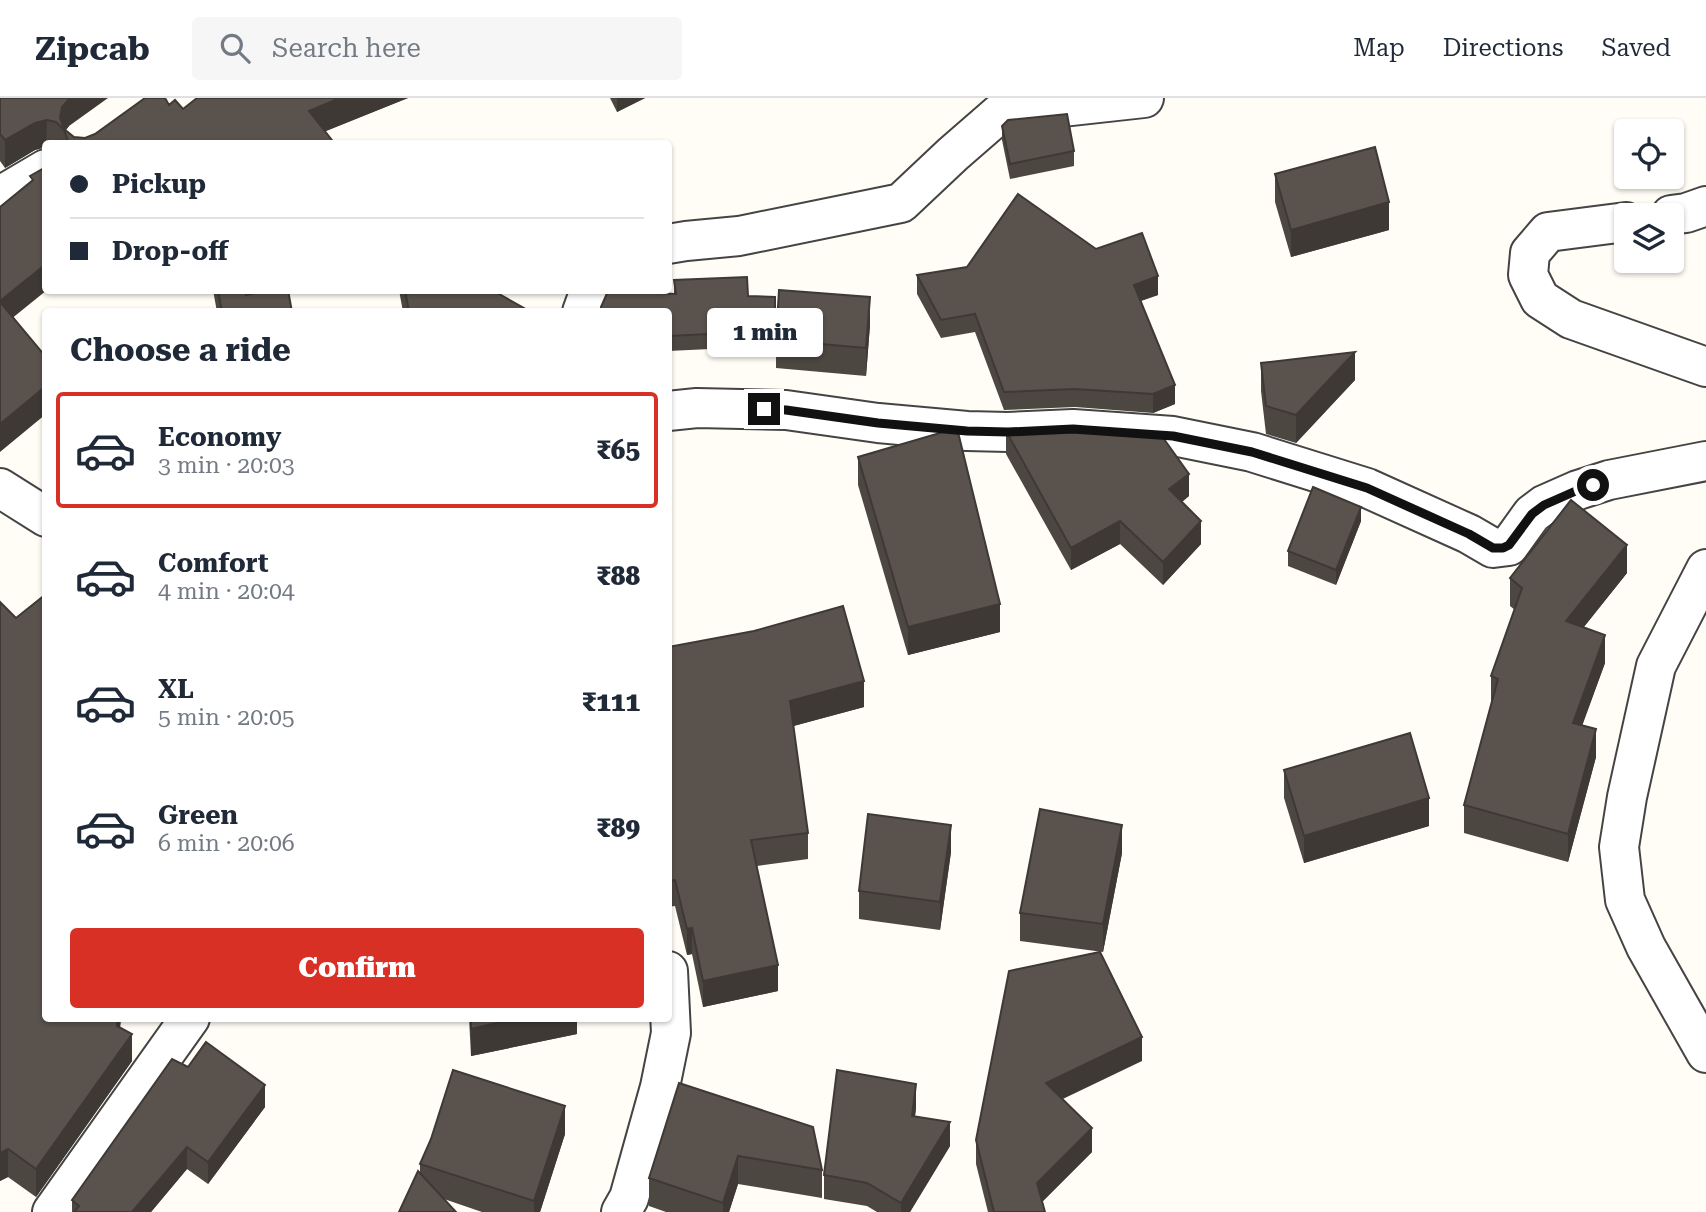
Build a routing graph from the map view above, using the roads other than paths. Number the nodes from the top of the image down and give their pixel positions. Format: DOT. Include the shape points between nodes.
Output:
graph roads {
  1 [pos="1144,98"];
  2 [pos="42,171"];
  3 [pos="0,196"];
  4 [pos="1706,206"];
  5 [pos="1684,213"];
  6 [pos="1614,224"];
  7 [pos="672,243"];
  8 [pos="1706,367"];
  9 [pos="672,411"];
  10 [pos="1706,461"];
  11 [pos="0,488"];
  12 [pos="42,514"];
  13 [pos="1706,569"];
  14 [pos="187,1022"];
  15 [pos="670,1022"];
  16 [pos="1706,1053"];
  17 [pos="52,1212"];
  18 [pos="621,1212"];
  1 -- 7 [label="street" via="999,114 901,203 739,236"];
  2 -- 3 [label="street"];
  4 -- 5 [label="street"];
  6 -- 8 [label="street" via="1548,232 1530,253 1528,275 1540,299 1571,319"];
  9 -- 10 [label="street" via="786,410 967,431 1073,429 1173,436 1252,452 1367,488 1493,548 1509,545 1544,505 1578,490"];
  11 -- 12 [label="street"];
  13 -- 16 [label="street" via="1656,666 1619,847 1625,900"];
  14 -- 17 [label="street"];
  15 -- 18 [label="street" via="660,1087"];
}
